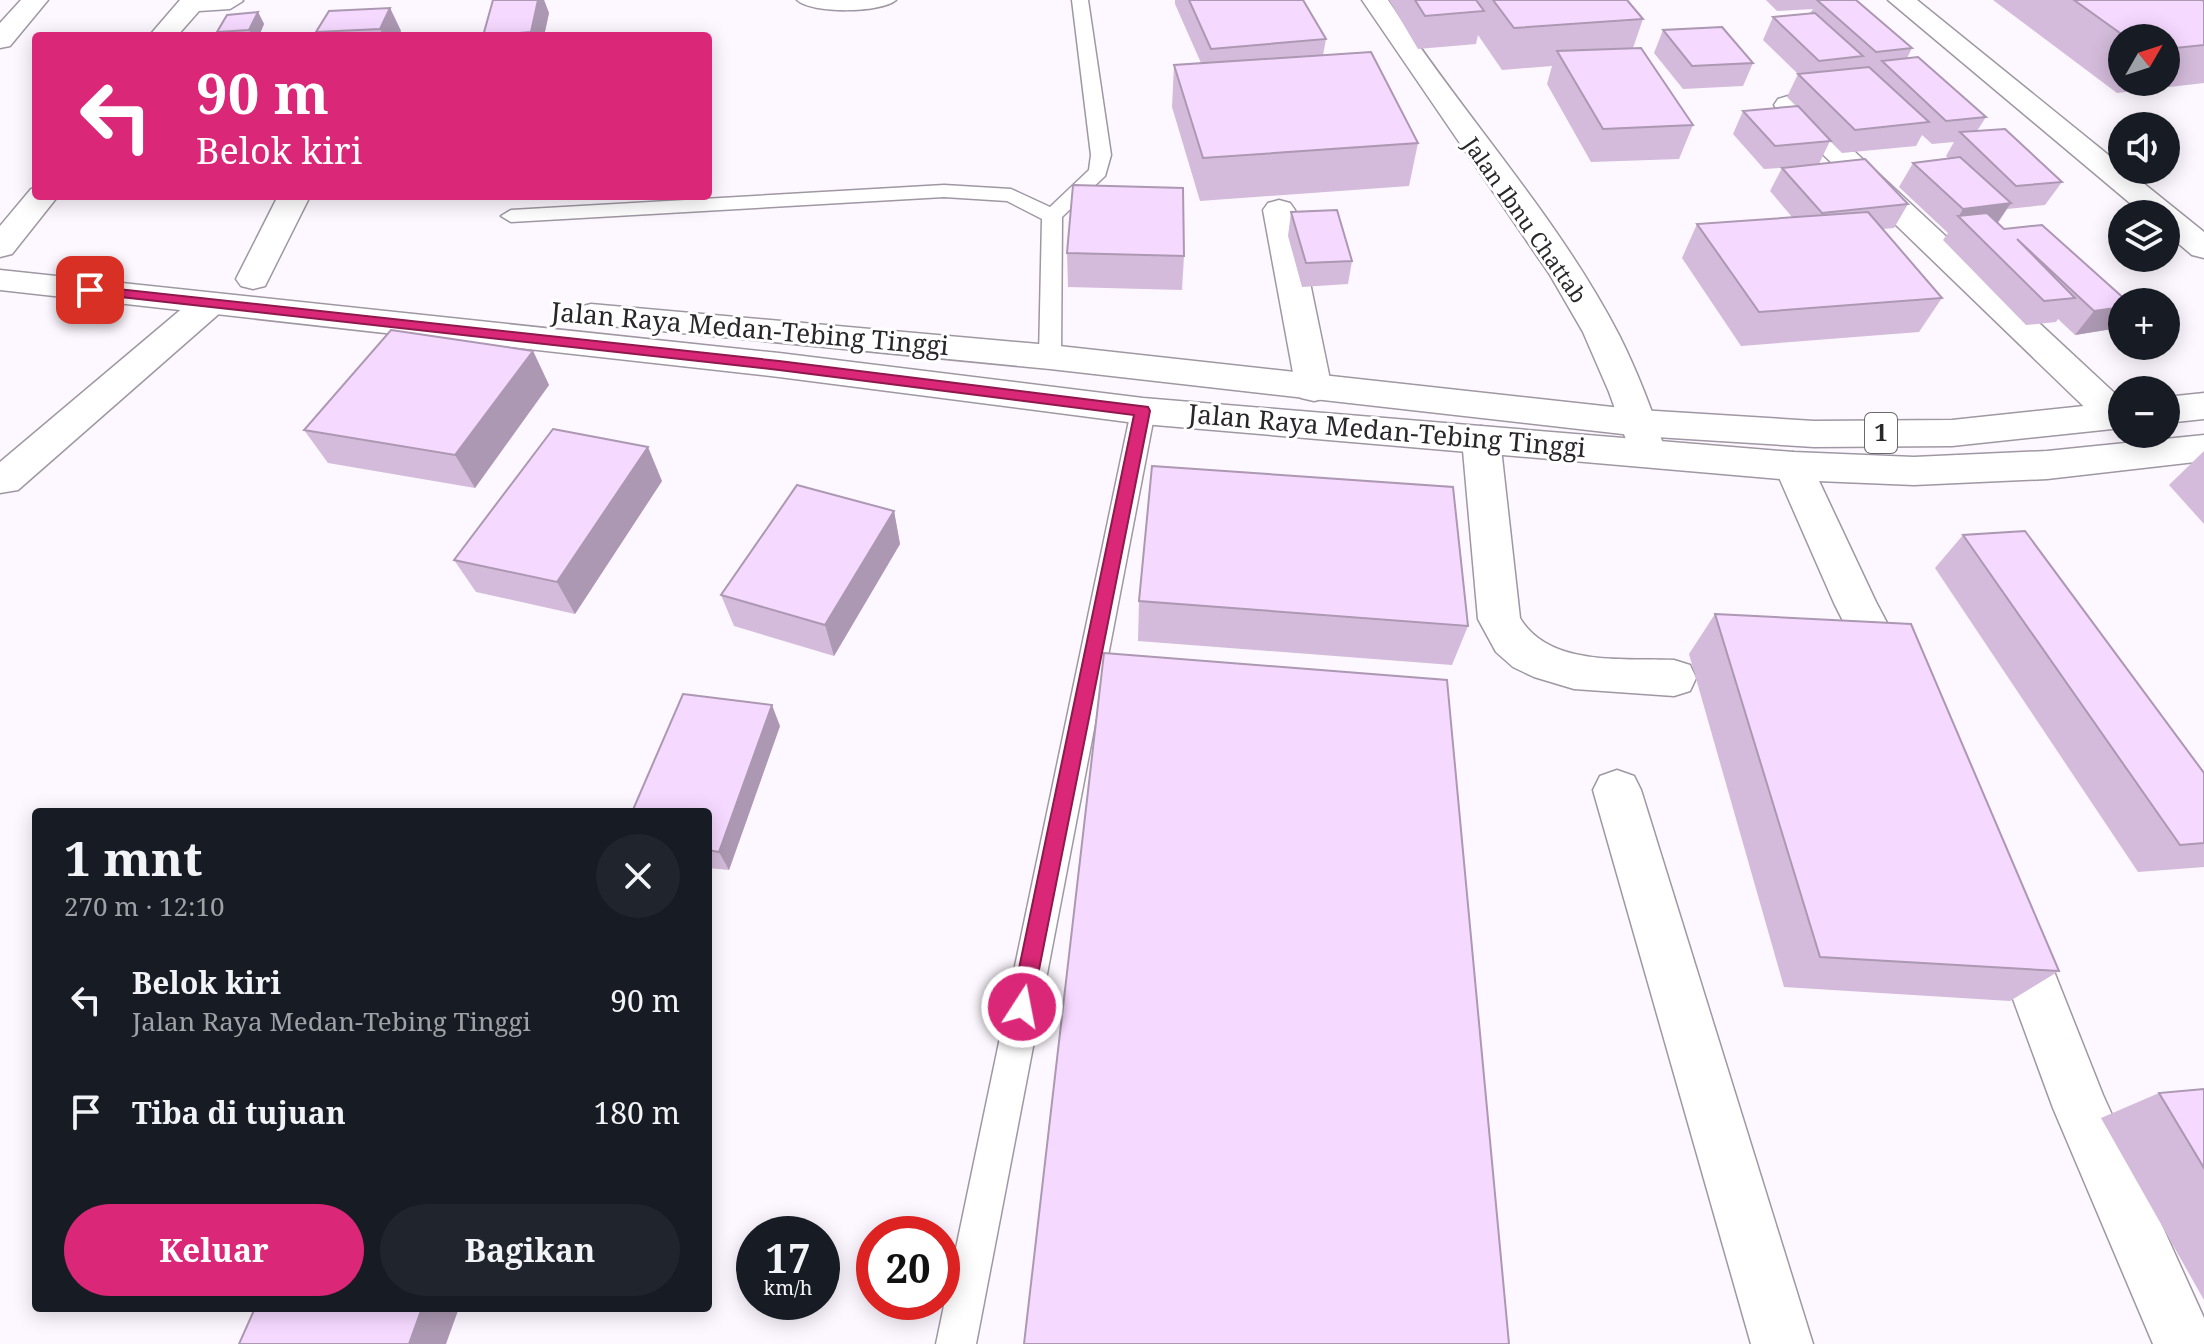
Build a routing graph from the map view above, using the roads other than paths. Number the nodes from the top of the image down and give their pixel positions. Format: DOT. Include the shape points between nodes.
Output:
graph roads {
  1 [pos="35,0"];
  2 [pos="805,0"];
  3 [pos="888,0"];
  4 [pos="1080,0"];
  5 [pos="1375,0"];
  6 [pos="1901,0"];
  7 [pos="230,1"];
  8 [pos="166,32"];
  9 [pos="0,40"];
  10 [pos="1788,105"];
  11 [pos="39,200"];
  12 [pos="292,200"];
  13 [pos="2145,200"];
  14 [pos="1279,210"];
  15 [pos="511,216"];
  16 [pos="1052,216"];
  17 [pos="2180,229"];
  18 [pos="2204,248"];
  19 [pos="0,249"];
  20 [pos="253,279"];
  21 [pos="0,280"];
  22 [pos="209,304"];
  23 [pos="1050,357"];
  24 [pos="1314,389"];
  25 [pos="2108,405"];
  26 [pos="2204,406"];
  27 [pos="2180,409"];
  28 [pos="1143,411"];
  29 [pos="2108,416"];
  30 [pos="1644,438"];
  31 [pos="1481,439"];
  32 [pos="2204,448"];
  33 [pos="1793,466"];
  34 [pos="4,480"];
  35 [pos="1089,670"];
  36 [pos="1121,672"];
  37 [pos="1674,678"];
  38 [pos="1912,712"];
  39 [pos="1617,790"];
  40 [pos="1998,892"];
  41 [pos="956,1344"];
  42 [pos="1782,1344"];
  43 [pos="2184,1344"];
  1 -- 9 [label="main road"];
  2 -- 3 [label="lane" via="838,6"];
  4 -- 16 [label="lane" via="1101,155 1098,172"];
  5 -- 30 [label="main road, Jalan Ibnu Chattab" via="1583,298"];
  6 -- 13 [label="main road"];
  7 -- 8 [label="main road" via="187,4"];
  10 -- 25 [label="main road"];
  11 -- 19 [label="main road"];
  12 -- 20 [label="main road"];
  14 -- 24 [label="main road"];
  15 -- 16 [label="lane" via="944,191 1011,195"];
  16 -- 23 [label="lane"];
  17 -- 18 [label="main road"];
  19 -- 20 [label="main road, Jalan Raya Medan-Tebing Tinggi / 1"];
  20 -- 23 [label="main road, Jalan Raya Medan-Tebing Tinggi / 1"];
  21 -- 22 [label="main road, Jalan Raya Medan-Tebing Tinggi / 1"];
  22 -- 28 [label="main road, Jalan Raya Medan-Tebing Tinggi / 1" via="779,365"];
  22 -- 34 [label="main road"];
  23 -- 24 [label="main road, Jalan Raya Medan-Tebing Tinggi / 1"];
  24 -- 30 [label="main road, Jalan Raya Medan-Tebing Tinggi / 1"];
  26 -- 27 [label="main road"];
  28 -- 31 [label="main road, Jalan Raya Medan-Tebing Tinggi / 1"];
  28 -- 35 [label="lane"];
  29 -- 30 [label="main road, Jalan Raya Medan-Tebing Tinggi / 1" via="1952,433"];
  30 -- 31 [label="main road, Jalan Raya Medan-Tebing Tinggi / 1"];
  30 -- 33 [label="main road, Jalan Raya Medan-Tebing Tinggi / 1"];
  31 -- 37 [label="main road" via="1499,619 1506,638 1544,663 1589,674"];
  32 -- 33 [label="main road, Jalan Raya Medan-Tebing Tinggi / 1" via="2047,465 1914,471"];
  33 -- 38 [label="main road"];
  35 -- 36 [label="lane"];
  35 -- 41 [label="lane"];
  39 -- 42 [label="main road"];
  40 -- 43 [label="main road" via="2081,1108"];
}
